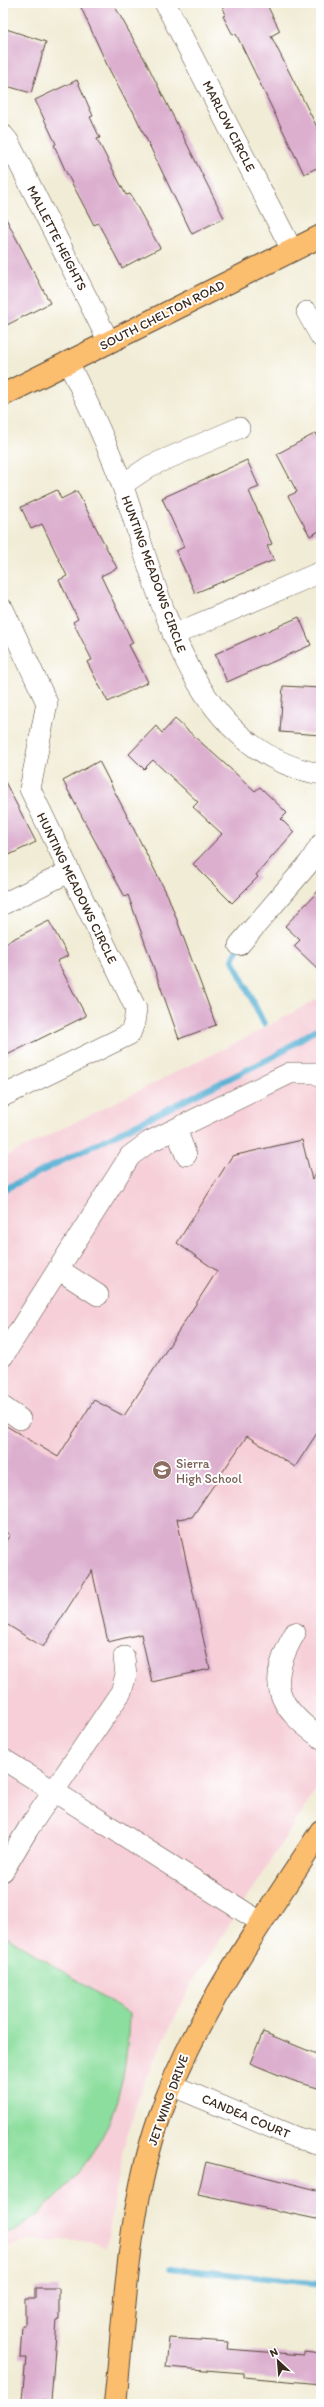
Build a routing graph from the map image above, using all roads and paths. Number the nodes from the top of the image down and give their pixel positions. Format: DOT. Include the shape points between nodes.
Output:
graph roads {
  1 [pos="165,3"];
  2 [pos="3,135"];
  3 [pos="321,236"];
  4 [pos="292,250"];
  5 [pos="307,312"];
  6 [pos="321,337"];
  7 [pos="109,342"];
  8 [pos="68,362"];
  9 [pos="3,395"];
  10 [pos="239,428"];
  11 [pos="122,485"];
  12 [pos="321,572"];
  13 [pos="3,609"];
  14 [pos="173,635"];
  15 [pos="321,774"];
  16 [pos="321,844"];
  17 [pos="68,872"];
  18 [pos="3,904"];
  19 [pos="239,945"];
  20 [pos="319,1071"];
  21 [pos="3,1096"];
  22 [pos="176,1129"];
  23 [pos="186,1155"];
  24 [pos="58,1269"];
  25 [pos="98,1295"];
  26 [pos="3,1356"];
  27 [pos="295,1633"];
  28 [pos="124,1657"];
  29 [pos="321,1738"];
  30 [pos="3,1759"];
  31 [pos="54,1792"];
  32 [pos="321,1831"];
  33 [pos="3,1871"];
  34 [pos="262,1923"];
  35 [pos="171,2085"];
  36 [pos="321,2144"];
  37 [pos="115,2404"];
  1 -- 4 [label="street, MARLOW CIRCLE"];
  2 -- 7 [label="street, MALLETTE HEIGHTS"];
  3 -- 4 [label="main road, SOUTH CHELTON ROAD"];
  4 -- 7 [label="main road, SOUTH CHELTON ROAD"];
  5 -- 6 [label="street"];
  7 -- 8 [label="main road, SOUTH CHELTON ROAD"];
  8 -- 9 [label="main road, SOUTH CHELTON ROAD"];
  8 -- 11 [label="street, HUNTING MEADOWS CIRCLE"];
  10 -- 11 [label="street" via="150,466"];
  11 -- 14 [label="street, HUNTING MEADOWS CIRCLE"];
  12 -- 14 [label="street"];
  13 -- 17 [label="street, HUNTING MEADOWS CIRCLE" via="47,703 30,789"];
  14 -- 15 [label="street, HUNTING MEADOWS CIRCLE" via="193,676 211,704 230,726 278,763"];
  16 -- 19 [label="street" via="309,863"];
  17 -- 18 [label="street"];
  17 -- 21 [label="street, HUNTING MEADOWS CIRCLE" via="136,1009 134,1023 130,1034"];
  20 -- 22 [label="street" via="290,1073"];
  22 -- 23 [label="street"];
  22 -- 24 [label="street" via="149,1142 130,1156"];
  24 -- 25 [label="street"];
  24 -- 26 [label="street"];
  27 -- 29 [label="street" via="281,1664 279,1686 288,1710"];
  28 -- 31 [label="street" via="126,1675 121,1692"];
  30 -- 31 [label="street"];
  31 -- 33 [label="street"];
  31 -- 34 [label="street"];
  32 -- 34 [label="main road, JET WING DRIVE"];
  34 -- 35 [label="main road, JET WING DRIVE" via="203,2018"];
  35 -- 36 [label="street, CANDEA COURT" via="297,2138"];
  35 -- 37 [label="main road, JET WING DRIVE" via="151,2146 139,2195"];
}
